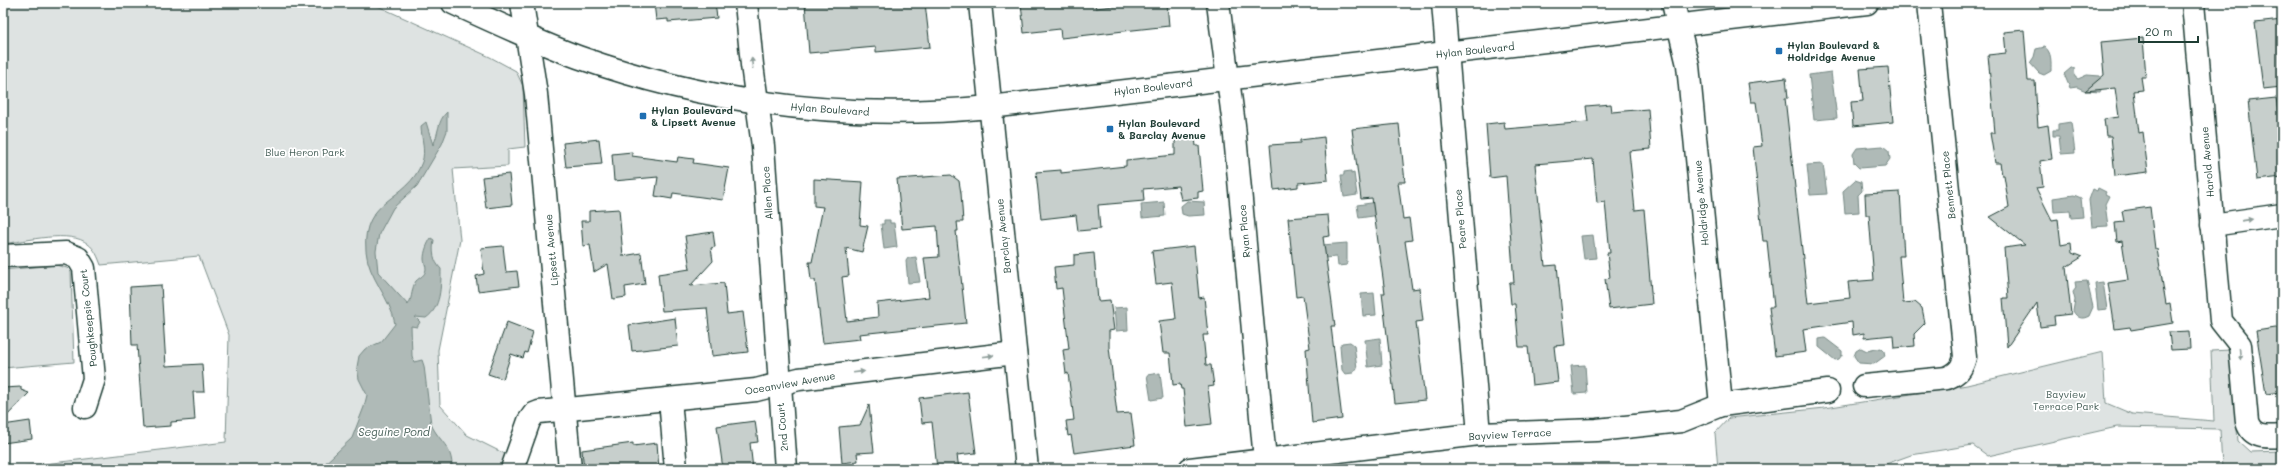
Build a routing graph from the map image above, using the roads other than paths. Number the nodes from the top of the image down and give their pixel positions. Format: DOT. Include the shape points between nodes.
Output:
graph roads {
  1 [pos="453,3"];
  2 [pos="522,3"];
  3 [pos="746,3"];
  4 [pos="980,3"];
  5 [pos="1218,3"];
  6 [pos="1443,3"];
  7 [pos="1672,3"];
  8 [pos="1867,3"];
  9 [pos="1929,3"];
  10 [pos="2193,3"];
  11 [pos="1677,26"];
  12 [pos="527,36"];
  13 [pos="1447,53"];
  14 [pos="1228,78"];
  15 [pos="758,102"];
  16 [pos="990,107"];
  17 [pos="2282,215"];
  18 [pos="2212,225"];
  19 [pos="3,256"];
  20 [pos="1015,352"];
  21 [pos="780,384"];
  22 [pos="1864,386"];
  23 [pos="1828,391"];
  24 [pos="670,399"];
  25 [pos="1721,405"];
  26 [pos="86,407"];
  27 [pos="564,409"];
  28 [pos="1479,434"];
  29 [pos="2282,436"];
  30 [pos="1264,460"];
  31 [pos="512,469"];
  32 [pos="570,469"];
  33 [pos="676,469"];
  34 [pos="786,469"];
  35 [pos="1027,469"];
  36 [pos="1190,469"];
  1 -- 12 [label="street, Hylan Boulevard"];
  2 -- 12 [label="street, Lipsett Avenue"];
  15 -- 3 [label="street, Allen Place, one-way"];
  4 -- 16 [label="street, Barclay Avenue"];
  5 -- 14 [label="street, Ryan Place"];
  6 -- 13 [label="street, Peare Place"];
  7 -- 11 [label="street, Holdridge Avenue"];
  8 -- 11 [label="street, Hylan Boulevard"];
  9 -- 22 [label="street, Bennett Place" via="1965,347 1962,367 1956,374 1947,378"];
  10 -- 18 [label="street, Harold Avenue"];
  11 -- 13 [label="street, Hylan Boulevard"];
  11 -- 25 [label="street, Holdridge Avenue" via="1688,65"];
  12 -- 15 [label="street, Hylan Boulevard" via="576,56 648,79 708,94"];
  12 -- 27 [label="street, Lipsett Avenue" via="537,102"];
  13 -- 14 [label="street, Hylan Boulevard"];
  13 -- 28 [label="street, Peare Place"];
  14 -- 16 [label="street, Hylan Boulevard"];
  14 -- 30 [label="street, Ryan Place"];
  15 -- 16 [label="street, Hylan Boulevard" via="874,112"];
  15 -- 21 [label="street, Allen Place" via="764,146"];
  16 -- 20 [label="street, Barclay Avenue"];
  18 -- 17 [label="street, one-way"];
  18 -- 29 [label="street, Harold Avenue, one-way" via="2221,321 2240,345 2249,430 2258,436"];
  19 -- 26 [label="street, Poughkeepsie Court" via="66,253 78,258 84,268 94,379"];
  21 -- 20 [label="street, Oceanview Avenue, one-way" via="799,379"];
  20 -- 35 [label="street, Barclay Avenue"];
  21 -- 24 [label="street, Oceanview Avenue" via="756,390"];
  21 -- 34 [label="street, 2nd Court"];
  23 -- 25 [label="street, Bayview Terrace"];
  24 -- 27 [label="street, Oceanview Avenue"];
  24 -- 33 [label="street"];
  25 -- 28 [label="street, Bayview Terrace" via="1680,421 1597,430"];
  27 -- 31 [label="street" via="534,414"];
  27 -- 32 [label="street, Lipsett Avenue"];
  28 -- 30 [label="street, Bayview Terrace"];
  30 -- 36 [label="street, Bayview Terrace"];
}
